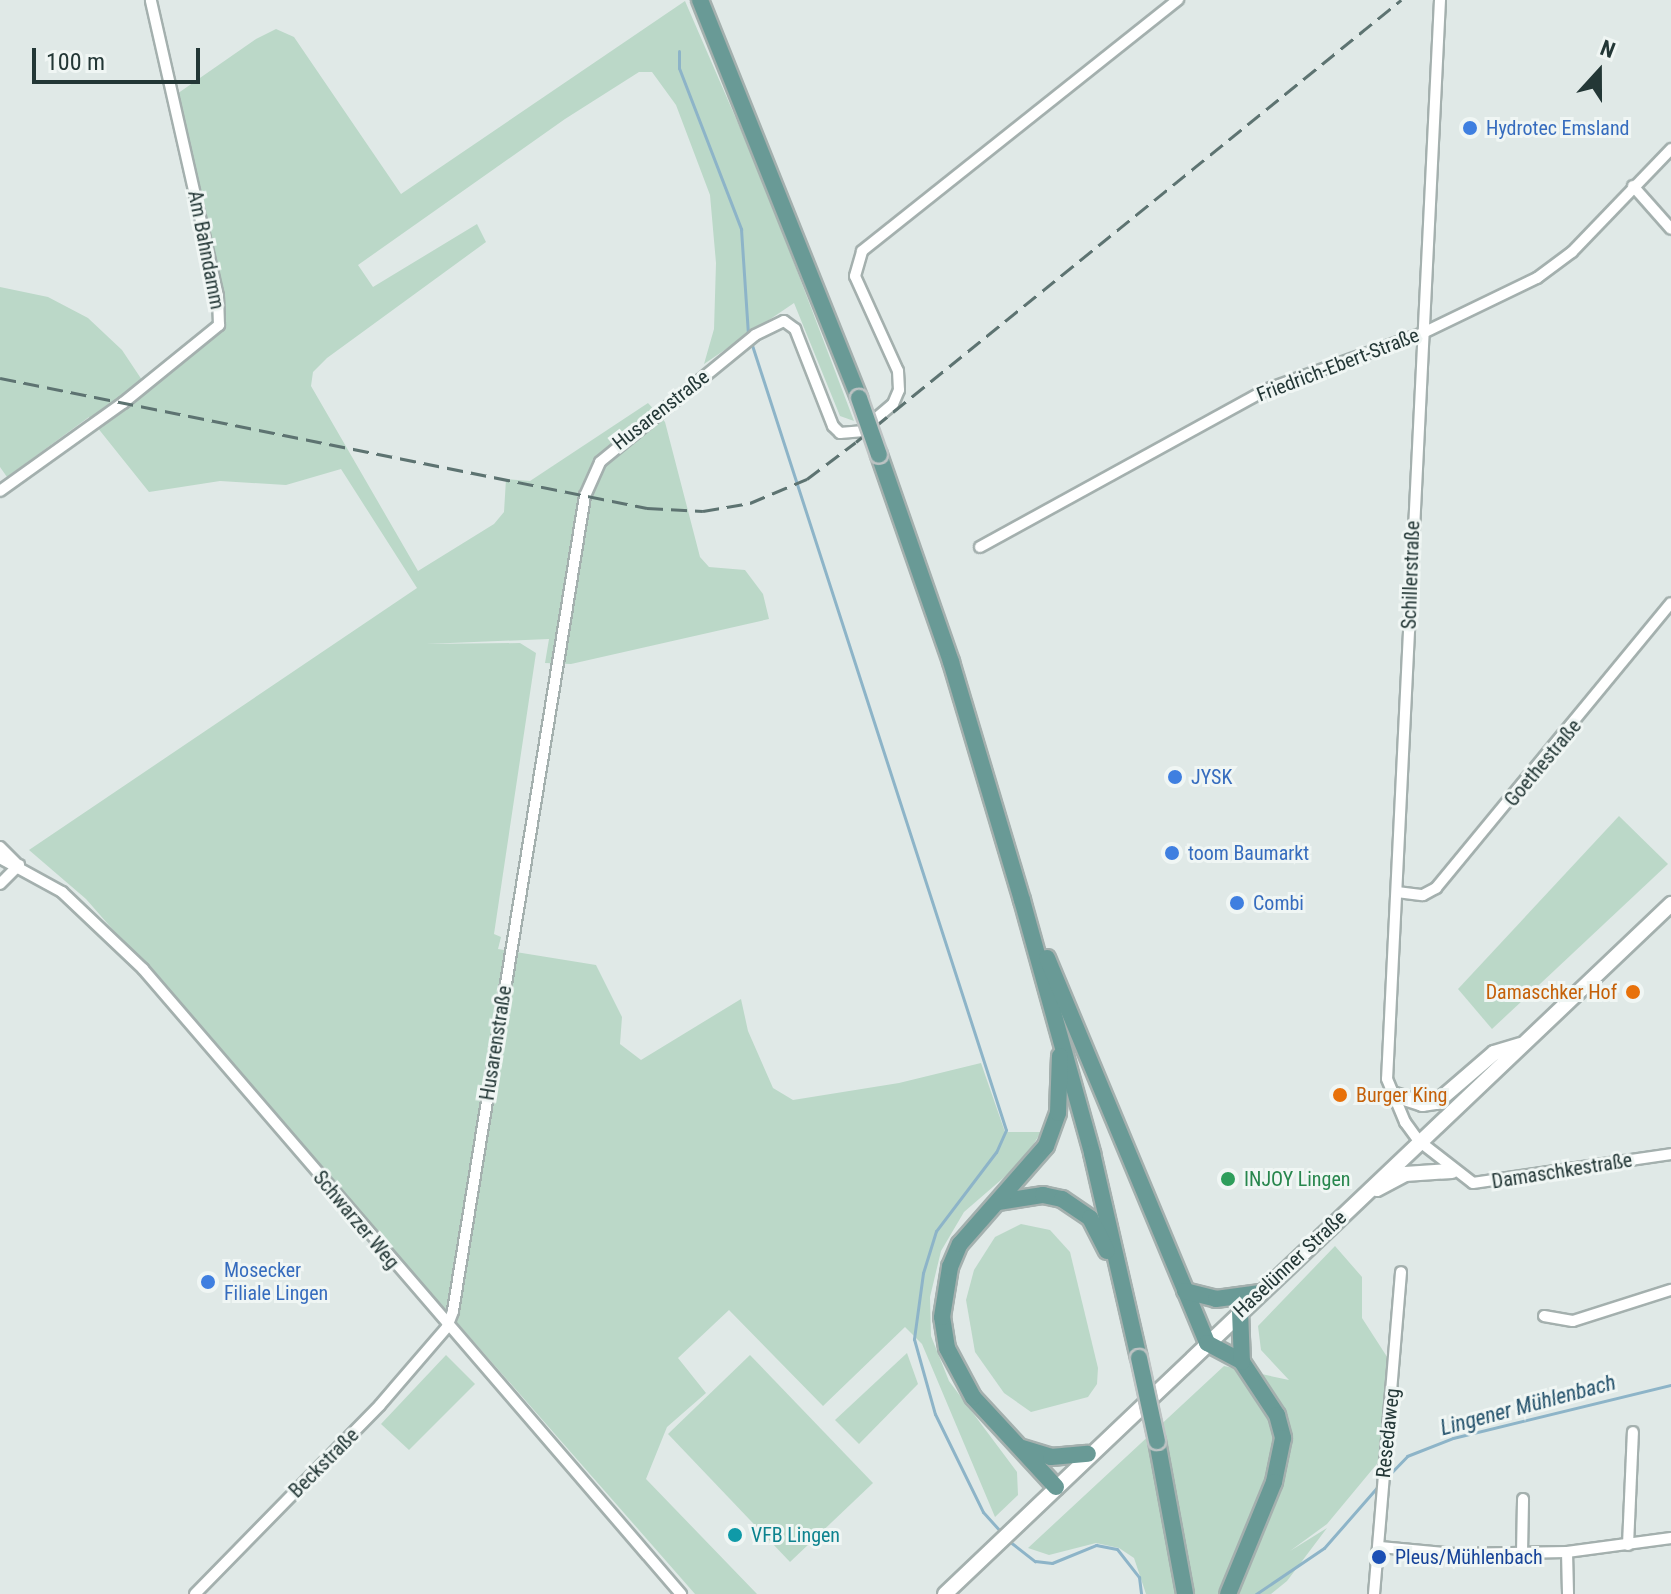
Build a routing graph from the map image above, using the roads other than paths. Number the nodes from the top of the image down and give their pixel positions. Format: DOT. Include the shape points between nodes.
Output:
graph roads {
  1 [pos="151,0"];
  2 [pos="700,0"];
  3 [pos="1178,0"];
  4 [pos="1440,0"];
  5 [pos="1671,149"];
  6 [pos="1633,186"];
  7 [pos="1671,229"];
  8 [pos="1423,333"];
  9 [pos="0,491"];
  10 [pos="980,547"];
  11 [pos="1671,603"];
  12 [pos="0,847"];
  13 [pos="0,858"];
  14 [pos="18,864"];
  15 [pos="0,884"];
  16 [pos="1397,892"];
  17 [pos="1022,900"];
  18 [pos="1671,904"];
  19 [pos="1060,1031"];
  20 [pos="1524,1044"];
  21 [pos="1392,1094"];
  22 [pos="1419,1141"];
  23 [pos="1671,1154"];
  24 [pos="1452,1171"];
  25 [pos="1362,1196"];
  26 [pos="998,1202"];
  27 [pos="1401,1272"];
  28 [pos="1671,1290"];
  29 [pos="1185,1291"];
  30 [pos="1259,1293"];
  31 [pos="1127,1305"];
  32 [pos="1240,1311"];
  33 [pos="1544,1316"];
  34 [pos="447,1327"];
  35 [pos="1207,1343"];
  36 [pos="1242,1362"];
  37 [pos="1633,1432"];
  38 [pos="1017,1445"];
  39 [pos="1088,1454"];
  40 [pos="1056,1487"];
  41 [pos="1523,1499"];
  42 [pos="1671,1538"];
  43 [pos="1628,1545"];
  44 [pos="1380,1547"];
  45 [pos="1567,1552"];
  46 [pos="1522,1553"];
  47 [pos="195,1594"];
  48 [pos="681,1594"];
  49 [pos="945,1594"];
  50 [pos="1185,1594"];
  51 [pos="1228,1594"];
  52 [pos="1374,1594"];
  53 [pos="1568,1594"];
  1 -- 9 [label="street, Am Bahndamm" via="218,296 219,325 123,403"];
  2 -- 17 [label="main road, bridge" via="859,398 934,611"];
  3 -- 34 [label="street, Husarenstraße" via="862,251 855,276 898,371 899,390 893,404 861,431 840,433 833,426 795,329 784,321 755,335 608,451 588,486"];
  4 -- 8 [label="street, Schillerstraße"];
  5 -- 6 [label="street, Friedrich-Ebert-Straße"];
  6 -- 7 [label="street"];
  6 -- 8 [label="street, Friedrich-Ebert-Straße" via="1572,252 1537,278"];
  8 -- 10 [label="street, Friedrich-Ebert-Straße" via="1265,390"];
  8 -- 16 [label="street, Schillerstraße"];
  11 -- 16 [label="street, Goethestraße" via="1436,888 1423,895"];
  12 -- 14 [label="street, Schwarzer Weg"];
  13 -- 14 [label="street, Schwarzer Weg"];
  14 -- 15 [label="street"];
  14 -- 34 [label="street, Schwarzer Weg" via="62,892 143,969"];
  16 -- 21 [label="street, Schillerstraße" via="1385,1034"];
  17 -- 19 [label="main road"];
  17 -- 29 [label="main road"];
  18 -- 20 [label="street, Haselünner Straße"];
  19 -- 26 [label="main road" via="1062,1088 1054,1126 1032,1166"];
  19 -- 31 [label="main road"];
  20 -- 21 [label="street" via="1494,1053 1437,1102 1422,1104"];
  20 -- 22 [label="street, Haselünner Straße"];
  21 -- 22 [label="street, Schillerstraße"];
  22 -- 24 [label="street, Damaschkestraße"];
  22 -- 25 [label="street, Haselünner Straße"];
  23 -- 24 [label="street, Damaschkestraße" via="1488,1184"];
  24 -- 25 [label="street" via="1405,1174"];
  25 -- 30 [label="street, Haselünner Straße"];
  26 -- 31 [label="main road" via="1043,1195 1076,1207 1100,1232"];
  26 -- 38 [label="main road" via="960,1244 944,1291 942,1317 959,1375"];
  27 -- 44 [label="street, Resedaweg"];
  28 -- 33 [label="street" via="1573,1321"];
  29 -- 30 [label="main road" via="1216,1299"];
  29 -- 35 [label="main road"];
  30 -- 32 [label="street, Haselünner Straße"];
  31 -- 50 [label="main road, bridge"];
  32 -- 35 [label="street, Haselünner Straße"];
  32 -- 36 [label="main road"];
  34 -- 47 [label="street, Beckstraße" via="380,1405"];
  34 -- 48 [label="street, Schwarzer Weg"];
  35 -- 36 [label="main road"];
  35 -- 39 [label="street, Haselünner Straße"];
  36 -- 51 [label="main road" via="1277,1415 1283,1438 1274,1482"];
  37 -- 43 [label="street"];
  38 -- 39 [label="main road" via="1051,1457"];
  38 -- 40 [label="main road"];
  39 -- 40 [label="street, Haselünner Straße"];
  40 -- 49 [label="street, Haselünner Straße"];
  41 -- 46 [label="street"];
  42 -- 43 [label="street"];
  43 -- 45 [label="street"];
  44 -- 46 [label="street"];
  44 -- 52 [label="street, Resedaweg"];
  45 -- 46 [label="street"];
  45 -- 53 [label="street"];
}
